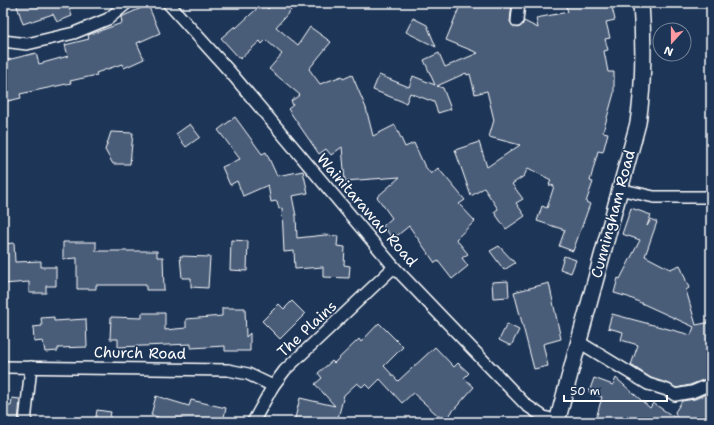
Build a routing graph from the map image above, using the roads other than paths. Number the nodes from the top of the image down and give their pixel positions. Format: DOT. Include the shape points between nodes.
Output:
graph roads {
  1 [pos="127,3"];
  2 [pos="168,3"];
  3 [pos="519,3"];
  4 [pos="641,3"];
  5 [pos="517,21"];
  6 [pos="3,41"];
  7 [pos="619,189"];
  8 [pos="711,197"];
  9 [pos="394,267"];
  10 [pos="579,342"];
  11 [pos="3,367"];
  12 [pos="31,367"];
  13 [pos="711,384"];
  14 [pos="273,386"];
  15 [pos="25,422"];
  16 [pos="254,422"];
  17 [pos="557,422"];
  1 -- 6 [label="street" via="108,19 74,33 27,44"];
  2 -- 9 [label="street, Wainitarawau Road" via="231,73"];
  3 -- 5 [label="street"];
  4 -- 7 [label="main road, Cunningham Road" via="644,44 641,102"];
  7 -- 8 [label="street" via="662,197"];
  7 -- 10 [label="main road, Cunningham Road"];
  9 -- 14 [label="street, The Plains" via="290,366"];
  9 -- 17 [label="street, Wainitarawau Road" via="526,405"];
  10 -- 13 [label="street" via="648,384 675,395 692,392"];
  10 -- 17 [label="main road, Cunningham Road"];
  11 -- 12 [label="street, Church Road"];
  12 -- 14 [label="street, Church Road" via="228,370 248,374"];
  12 -- 15 [label="street"];
  14 -- 16 [label="street, The Plains"];
}
